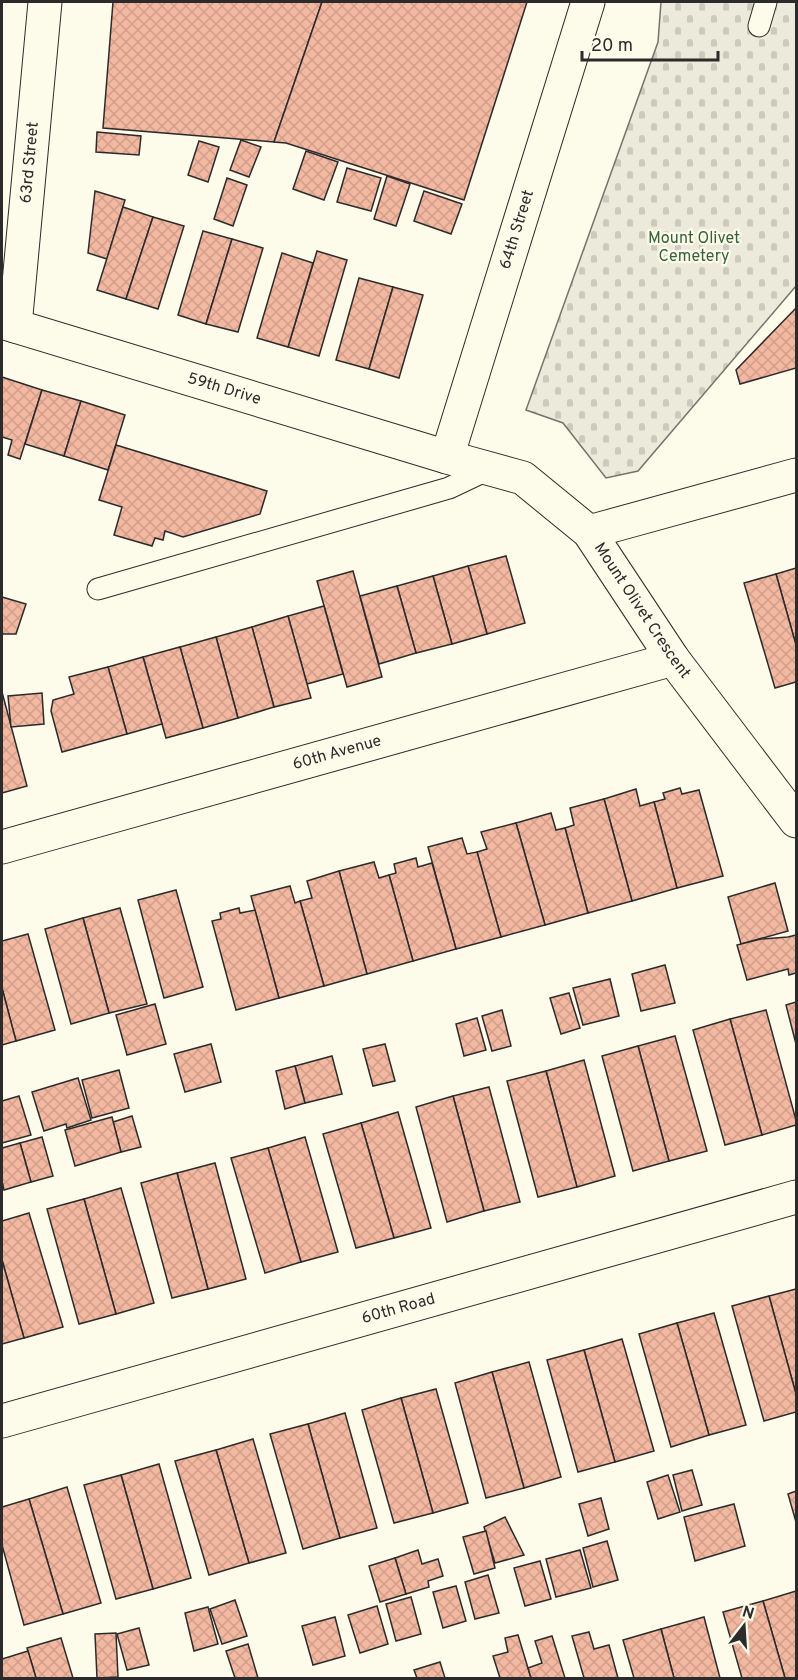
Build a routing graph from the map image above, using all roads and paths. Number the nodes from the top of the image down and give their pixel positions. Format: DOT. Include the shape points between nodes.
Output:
graph roads {
  1 [pos="45,2"];
  2 [pos="588,2"];
  3 [pos="766,2"];
  4 [pos="759,26"];
  5 [pos="8,324"];
  6 [pos="447,457"];
  7 [pos="489,469"];
  8 [pos="796,475"];
  9 [pos="589,532"];
  10 [pos="98,589"];
  11 [pos="673,659"];
  12 [pos="796,821"];
  13 [pos="2,847"];
  14 [pos="796,1197"];
  15 [pos="2,1421"];
  1 -- 5 [label="street, 63rd Street"];
  2 -- 6 [label="street, 64th Street"];
  3 -- 4 [label="lane"];
  5 -- 6 [label="street, 59th Drive"];
  6 -- 7 [label="street, Mount Olivet Crescent"];
  7 -- 9 [label="street, Mount Olivet Crescent" via="523,478"];
  7 -- 10 [label="lane" via="449,488"];
  8 -- 9 [label="street"];
  9 -- 11 [label="street, Mount Olivet Crescent"];
  11 -- 12 [label="street, Mount Olivet Crescent"];
  11 -- 13 [label="street, 60th Avenue"];
  14 -- 15 [label="street, 60th Road"];
}
